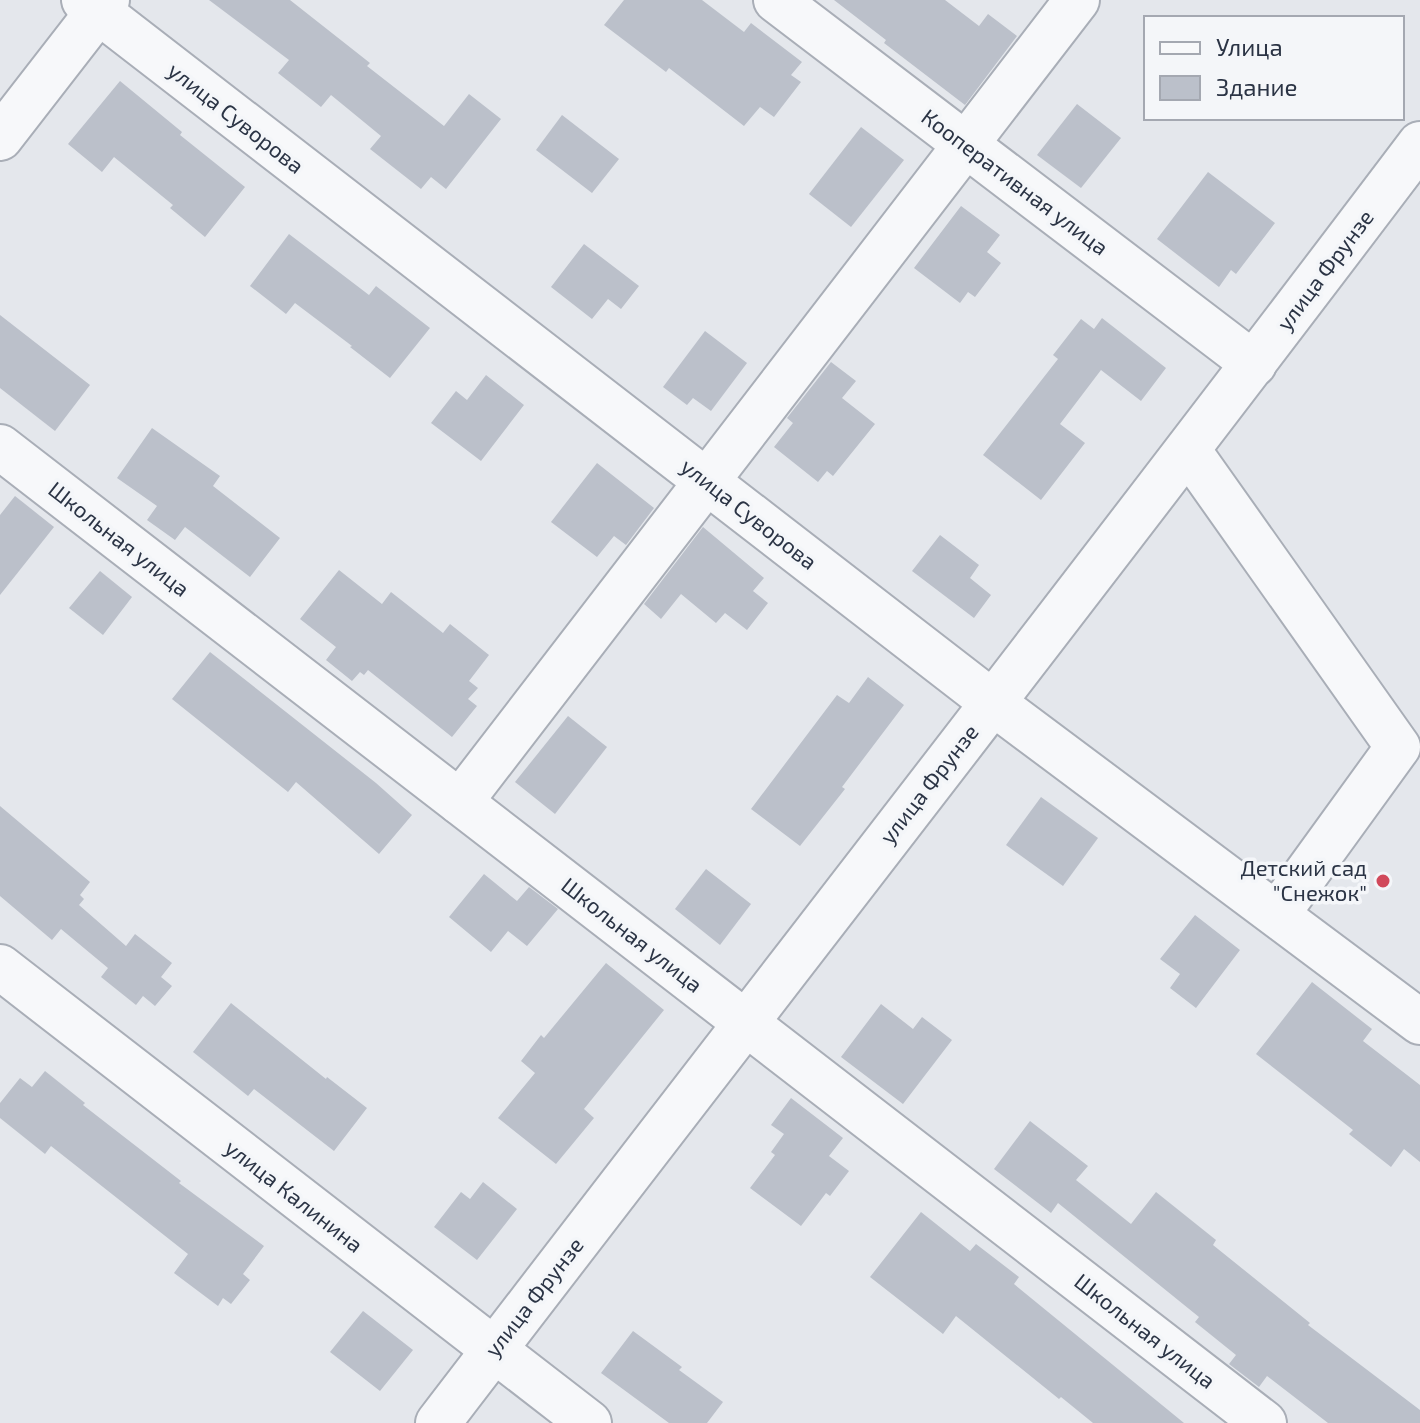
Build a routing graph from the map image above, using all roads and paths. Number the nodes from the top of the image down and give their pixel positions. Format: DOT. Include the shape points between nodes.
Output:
graph roads {
  1 [pos="776,0"];
  2 [pos="1077,0"];
  3 [pos="96,4"];
  4 [pos="0,138"];
  5 [pos="965,144"];
  6 [pos="1420,144"];
  7 [pos="1254,364"];
  8 [pos="0,447"];
  9 [pos="1188,450"];
  10 [pos="707,482"];
  11 [pos="992,702"];
  12 [pos="460,802"];
  13 [pos="1277,914"];
  14 [pos="0,967"];
  15 [pos="746,1022"];
  16 [pos="1420,1022"];
  17 [pos="493,1350"];
  18 [pos="438,1423"];
  19 [pos="589,1423"];
  20 [pos="1264,1423"];
  1 -- 5 [label="street, Кооперативная улица"];
  2 -- 5 [label="street"];
  3 -- 4 [label="street"];
  3 -- 10 [label="street, улица Суворова"];
  5 -- 7 [label="street, Кооперативная улица"];
  5 -- 10 [label="street"];
  6 -- 7 [label="street, улица Фрунзе"];
  7 -- 9 [label="street, улица Фрунзе"];
  8 -- 12 [label="street, Школьная улица"];
  9 -- 11 [label="street, улица Фрунзе"];
  9 -- 13 [label="street" via="1398,747"];
  10 -- 11 [label="street, улица Суворова"];
  10 -- 12 [label="street"];
  11 -- 13 [label="street, улица Суворова"];
  11 -- 15 [label="street, улица Фрунзе"];
  12 -- 15 [label="street, Школьная улица"];
  13 -- 16 [label="street, улица Суворова"];
  14 -- 17 [label="street, улица Калинина"];
  15 -- 17 [label="street, улица Фрунзе"];
  15 -- 20 [label="street, Школьная улица"];
  17 -- 18 [label="street, улица Фрунзе"];
  17 -- 19 [label="street, улица Калинина"];
}
